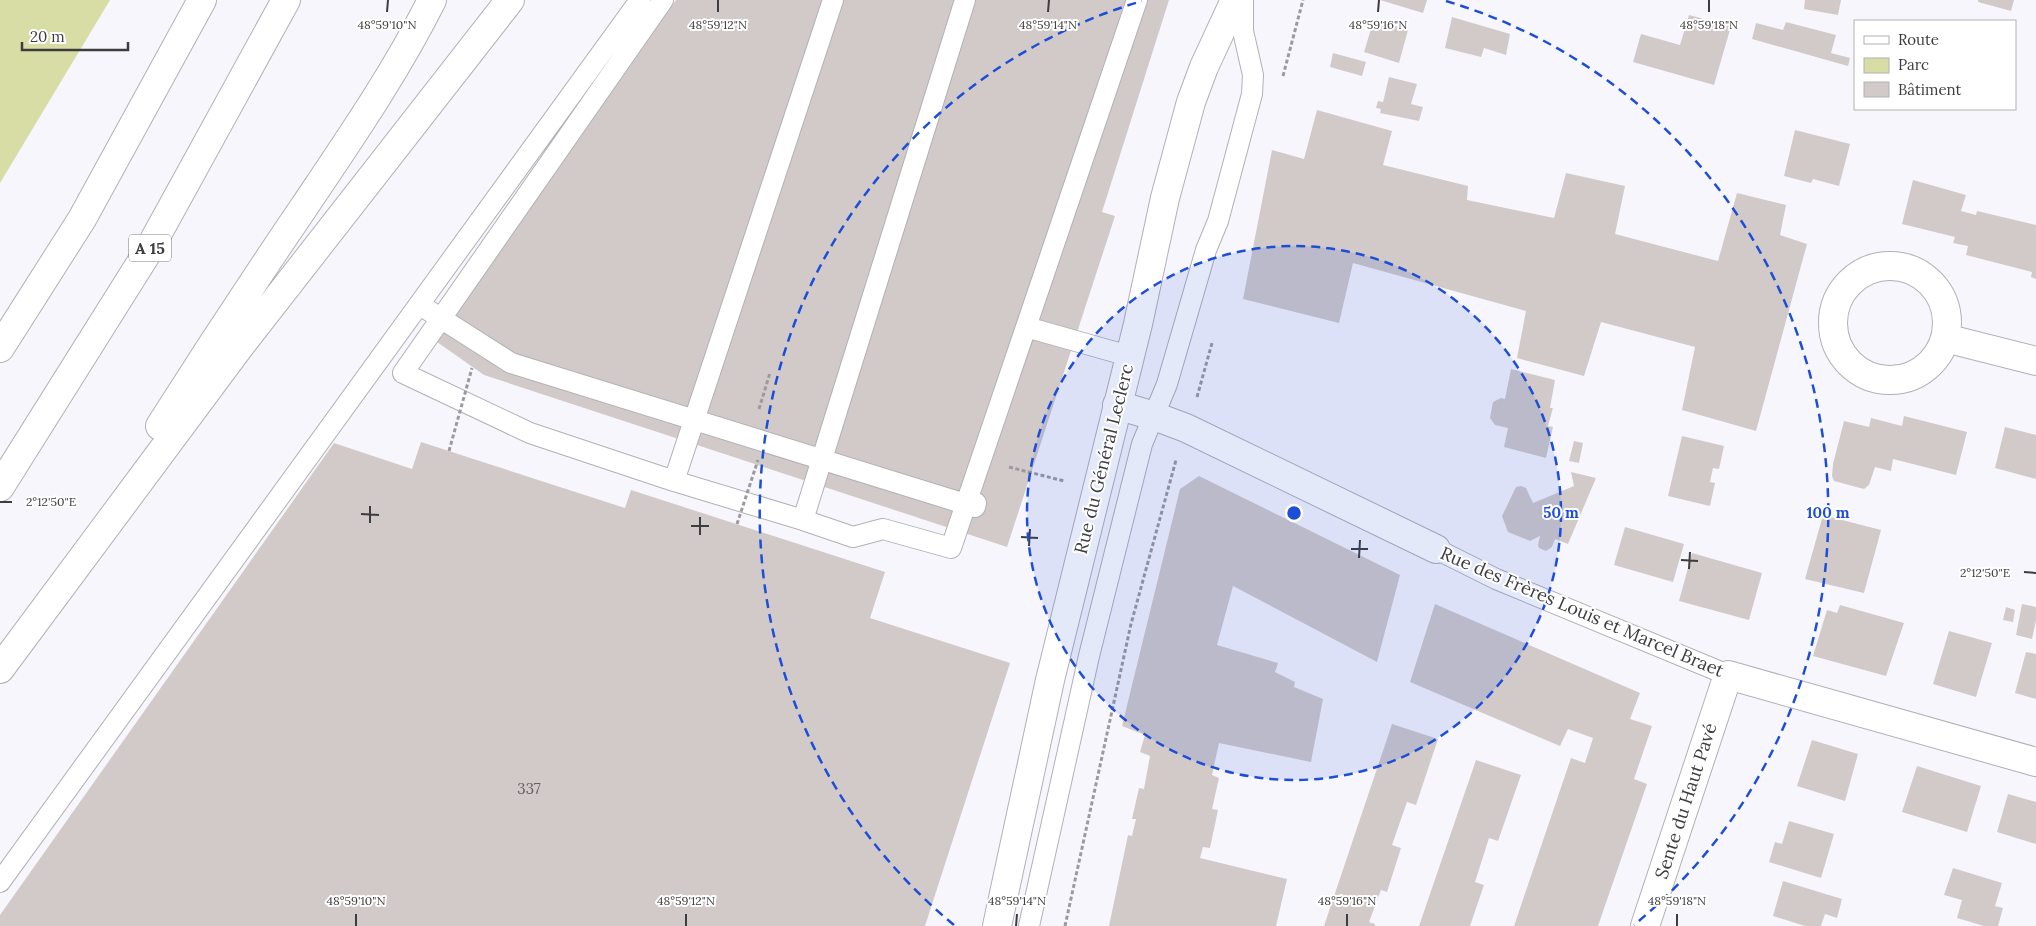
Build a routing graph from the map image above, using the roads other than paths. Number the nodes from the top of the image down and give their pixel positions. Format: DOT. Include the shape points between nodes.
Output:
graph roads {
  1 [pos="202,0"];
  2 [pos="286,0"];
  3 [pos="432,0"];
  4 [pos="510,0"];
  5 [pos="640,0"];
  6 [pos="663,0"];
  7 [pos="833,0"];
  8 [pos="965,0"];
  9 [pos="1137,0"];
  10 [pos="1147,0"];
  11 [pos="1236,0"];
  12 [pos="1242,0"];
  13 [pos="420,305"];
  14 [pos="1026,327"];
  15 [pos="1945,338"];
  16 [pos="0,348"];
  17 [pos="1129,356"];
  18 [pos="2036,361"];
  19 [pos="1117,404"];
  20 [pos="1154,416"];
  21 [pos="674,481"];
  22 [pos="0,487"];
  23 [pos="803,520"];
  24 [pos="1436,549"];
  25 [pos="29,631"];
  26 [pos="0,669"];
  27 [pos="1728,675"];
  28 [pos="2036,762"];
  29 [pos="0,882"];
  30 [pos="997,926"];
  31 [pos="1029,926"];
  32 [pos="1645,926"];
  1 -- 16 [label="main road" via="82,218"];
  2 -- 22 [label="main road, A 15" via="147,253"];
  3 -- 25 [label="main road" via="358,127 222,329"];
  4 -- 25 [label="main road" via="240,346"];
  5 -- 13 [label="lane"];
  6 -- 21 [label="lane" via="403,373 530,433"];
  7 -- 21 [label="lane"];
  8 -- 23 [label="lane"];
  9 -- 14 [label="lane"];
  10 -- 13 [label="lane" via="975,507 511,364"];
  11 -- 17 [label="main road, Rue du Général Leclerc" via="1191,102"];
  12 -- 20 [label="lane" via="1243,35 1253,75 1252,94 1218,221"];
  13 -- 29 [label="lane"];
  14 -- 17 [label="lane"];
  14 -- 23 [label="lane" via="951,548 883,529 853,537"];
  15 -- 15 [label="main road" via="1944,302 1920,273 1902,266 1884,265 1866,270 1851,280 1839,295 1833,312 1832,330 1847,362 1861,373 1877,379 1895,380 1912,376 1938,354"];
  15 -- 18 [label="main road"];
  17 -- 19 [label="main road, Rue du Général Leclerc"];
  19 -- 20 [label="main road, Rue des Frères Louis et Marcel Braet"];
  19 -- 30 [label="main road, Rue du Général Leclerc" via="1050,680"];
  20 -- 24 [label="main road, Rue des Frères Louis et Marcel Braet"];
  20 -- 31 [label="lane" via="1142,444 1088,656"];
  21 -- 23 [label="lane"];
  24 -- 27 [label="lane, Rue des Frères Louis et Marcel Braet" via="1496,579"];
  25 -- 26 [label="main road"];
  27 -- 28 [label="main road, Rue des Frères Louis et Marcel Braet"];
  27 -- 32 [label="main road, Sente du Haut Pavé"];
}
